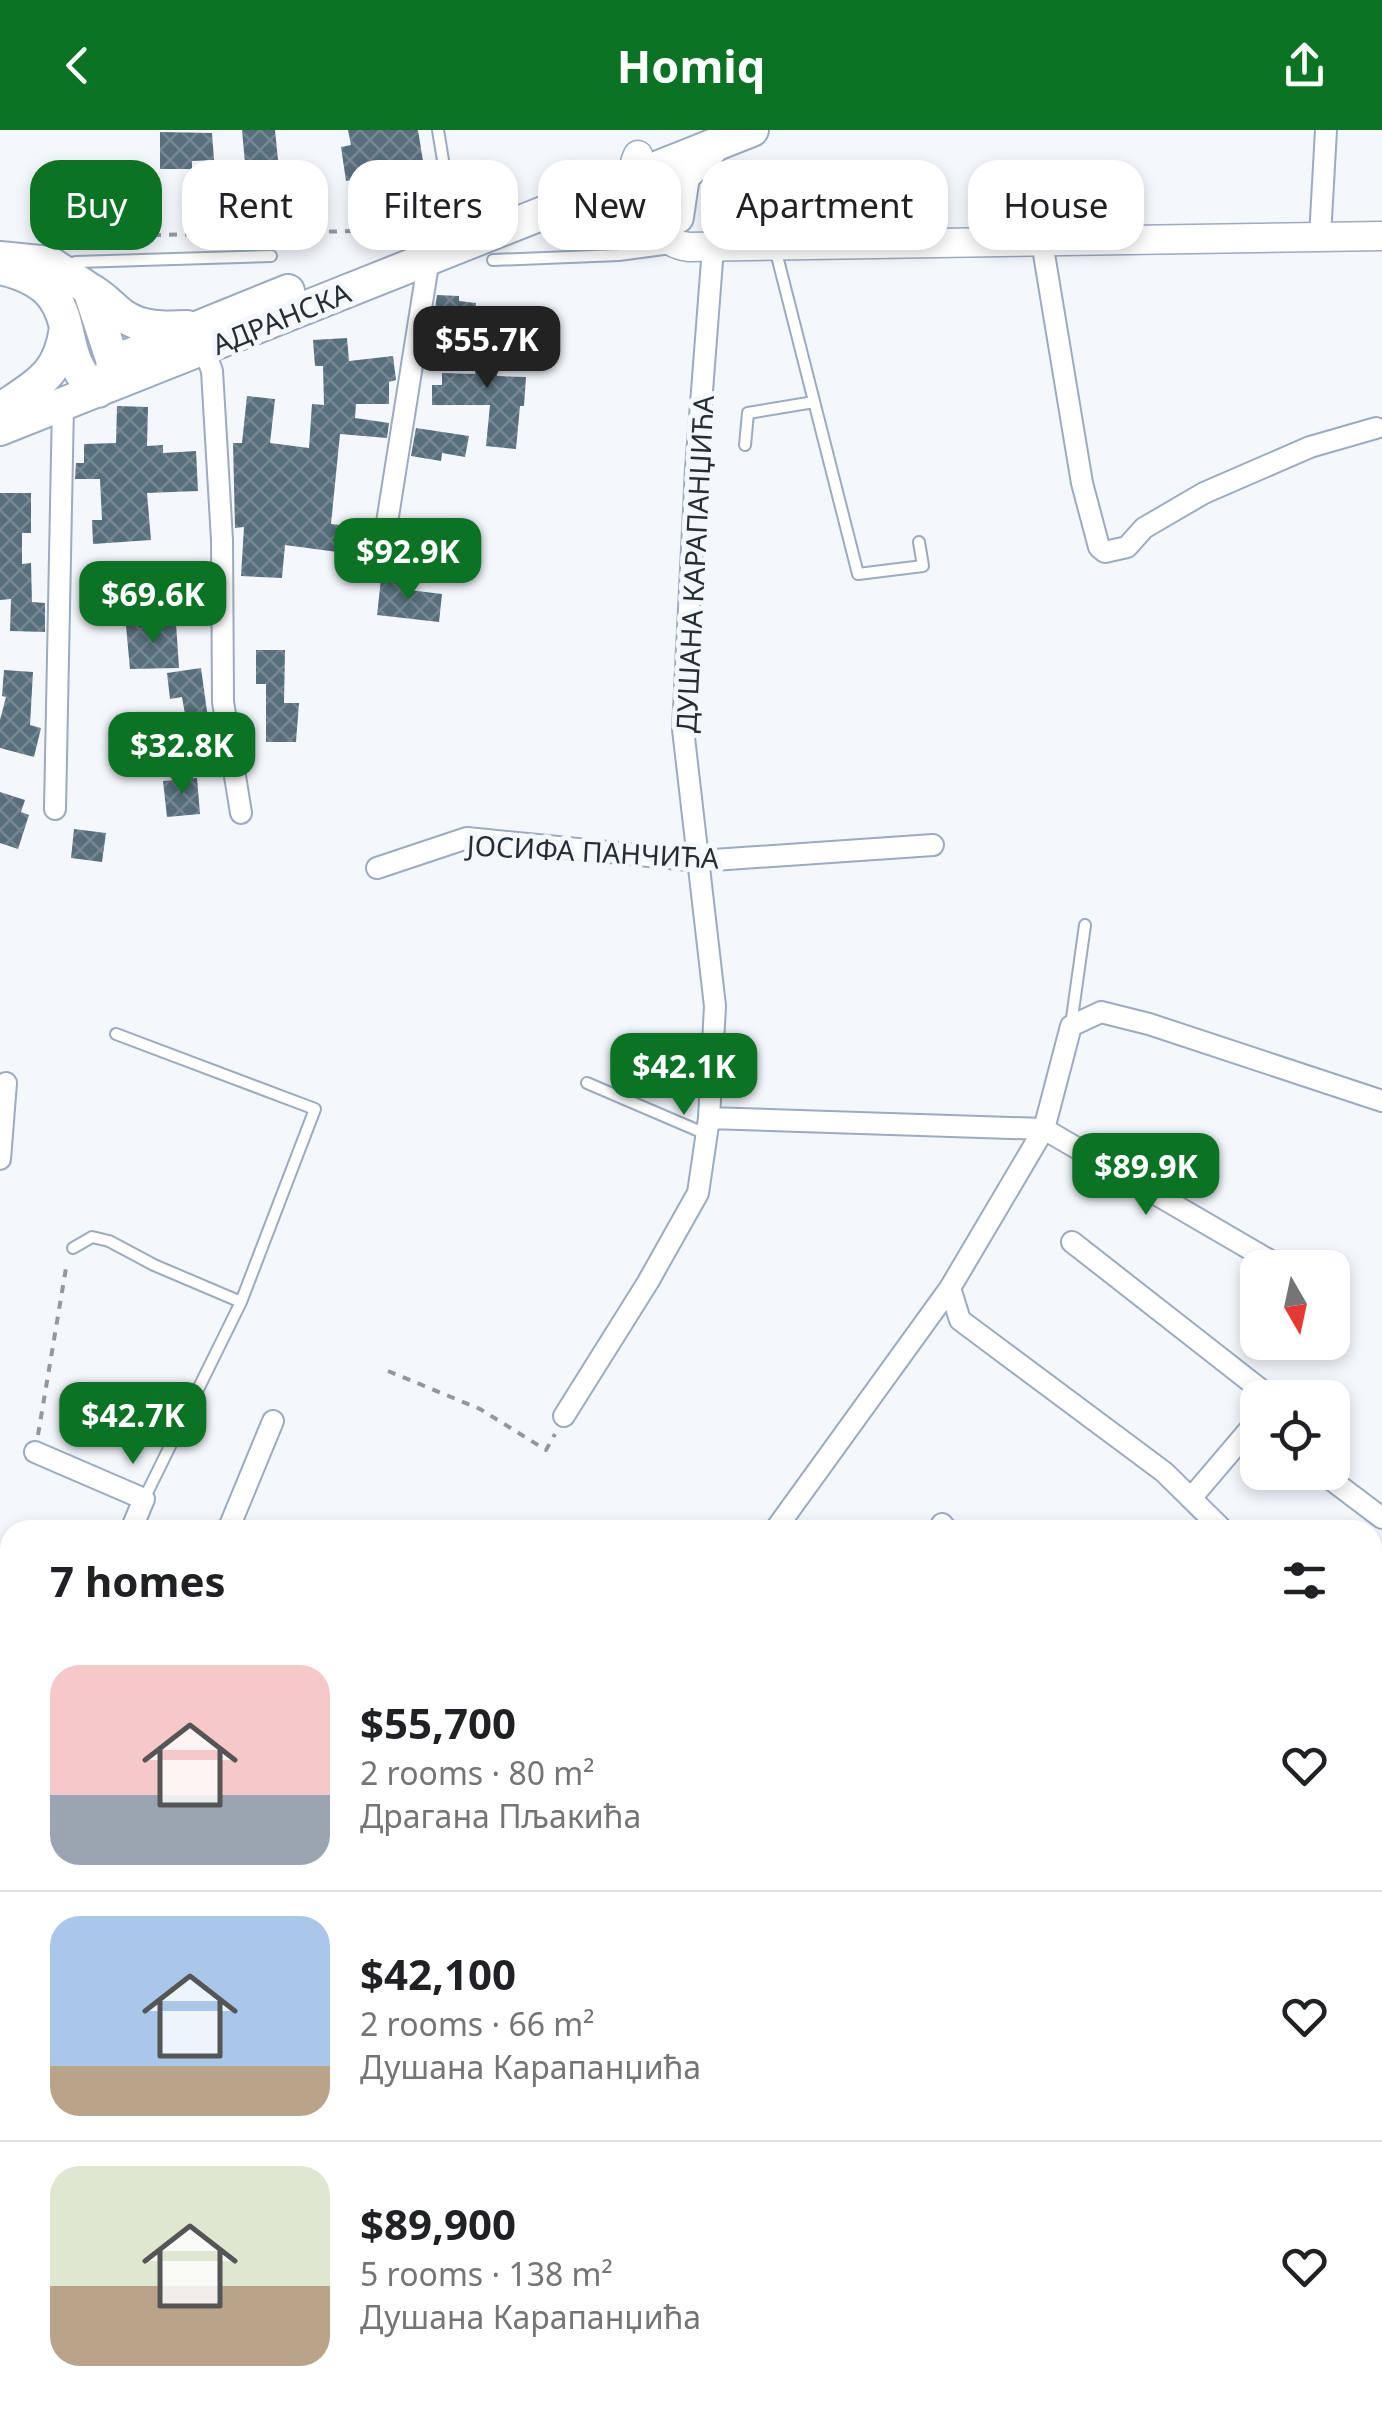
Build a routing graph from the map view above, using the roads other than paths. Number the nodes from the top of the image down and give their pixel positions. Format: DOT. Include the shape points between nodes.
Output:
graph roads {
  1 [pos="438,130"];
  2 [pos="1326,130"];
  3 [pos="726,133"];
  4 [pos="443,160"];
  5 [pos="650,160"];
  6 [pos="538,214"];
  7 [pos="681,231"];
  8 [pos="681,236"];
  9 [pos="1382,236"];
  10 [pos="684,237"];
  11 [pos="1320,238"];
  12 [pos="701,239"];
  13 [pos="1144,241"];
  14 [pos="400,250"];
  15 [pos="776,250"];
  16 [pos="1043,250"];
  17 [pos="270,256"];
  18 [pos="0,258"];
  19 [pos="430,258"];
  20 [pos="493,260"];
  21 [pos="0,268"];
  22 [pos="61,268"];
  23 [pos="89,289"];
  24 [pos="66,328"];
  25 [pos="200,338"];
  26 [pos="100,379"];
  27 [pos="814,402"];
  28 [pos="62,405"];
  29 [pos="3,413"];
  30 [pos="1376,428"];
  31 [pos="745,445"];
  32 [pos="919,542"];
  33 [pos="382,554"];
  34 [pos="56,809"];
  35 [pos="241,812"];
  36 [pos="933,845"];
  37 [pos="699,862"];
  38 [pos="377,868"];
  39 [pos="1085,925"];
  40 [pos="1070,1026"];
  41 [pos="116,1034"];
  42 [pos="6,1083"];
  43 [pos="588,1083"];
  44 [pos="1382,1101"];
  45 [pos="707,1126"];
  46 [pos="1044,1129"];
  47 [pos="0,1160"];
  48 [pos="1072,1242"];
  49 [pos="73,1248"];
  50 [pos="1252,1250"];
  51 [pos="950,1288"];
  52 [pos="241,1302"];
  53 [pos="1248,1380"];
  54 [pos="564,1416"];
  55 [pos="273,1421"];
  56 [pos="1240,1441"];
  57 [pos="36,1452"];
  58 [pos="1345,1490"];
  59 [pos="1192,1497"];
  60 [pos="144,1498"];
  61 [pos="1382,1518"];
  62 [pos="136,1520"];
  63 [pos="232,1520"];
  64 [pos="782,1520"];
  65 [pos="1214,1520"];
  1 -- 4 [label="lane"];
  2 -- 11 [label="street"];
  3 -- 5 [label="main road"];
  3 -- 10 [label="main road" via="683,176"];
  6 -- 19 [label="main road, АДРАНСКА"];
  7 -- 10 [label="main road"];
  8 -- 10 [label="main road"];
  9 -- 11 [label="main road"];
  10 -- 12 [label="main road"];
  10 -- 20 [label="lane" via="619,255"];
  10 -- 37 [label="street, ДУШАНА КАРАПАНЏИЋА" via="696,468 683,728"];
  11 -- 13 [label="main road"];
  14 -- 25 [label="main road"];
  15 -- 27 [label="lane"];
  16 -- 30 [label="street" via="1082,483 1105,552 1127,547 1144,528 1204,492 1310,446"];
  17 -- 22 [label="lane" via="76,262"];
  18 -- 22 [label="main road"];
  19 -- 25 [label="main road, АДРАНСКА"];
  19 -- 33 [label="street"];
  21 -- 24 [label="main road" via="50,290"];
  22 -- 23 [label="main road"];
  23 -- 25 [label="main road" via="141,324"];
  23 -- 26 [label="main road"];
  24 -- 26 [label="main road"];
  24 -- 29 [label="main road" via="51,372"];
  25 -- 26 [label="main road, АДРАНСКА"];
  25 -- 35 [label="street" via="212,370 223,702"];
  26 -- 28 [label="main road, АДРАНСКА"];
  26 -- 29 [label="main road, АДРАНСКА"];
  27 -- 31 [label="lane" via="748,413"];
  27 -- 32 [label="lane" via="858,574 922,566"];
  28 -- 29 [label="main road, АДРАНСКА"];
  28 -- 34 [label="street"];
  36 -- 37 [label="street, ЈОСИФА ПАНЧИЋА"];
  37 -- 38 [label="street, ЈОСИФА ПАНЧИЋА" via="468,838"];
  37 -- 45 [label="street, ДУШАНА КАРАПАНЏИЋА" via="716,1006"];
  39 -- 40 [label="lane"];
  40 -- 44 [label="street" via="1101,1012"];
  40 -- 46 [label="street"];
  41 -- 52 [label="lane" via="315,1109"];
  42 -- 47 [label="street"];
  43 -- 45 [label="lane"];
  45 -- 46 [label="street"];
  45 -- 54 [label="street, ДУШАНА КАРАПАНЏИЋА" via="698,1193"];
  46 -- 50 [label="street"];
  46 -- 51 [label="street"];
  48 -- 53 [label="street"];
  49 -- 52 [label="lane" via="92,1237 109,1241"];
  51 -- 59 [label="street" via="960,1320"];
  51 -- 64 [label="street"];
  52 -- 60 [label="lane"];
  55 -- 63 [label="street"];
  56 -- 59 [label="street"];
  57 -- 60 [label="street"];
  58 -- 61 [label="street"];
  59 -- 65 [label="street"];
  60 -- 62 [label="street"];
}
